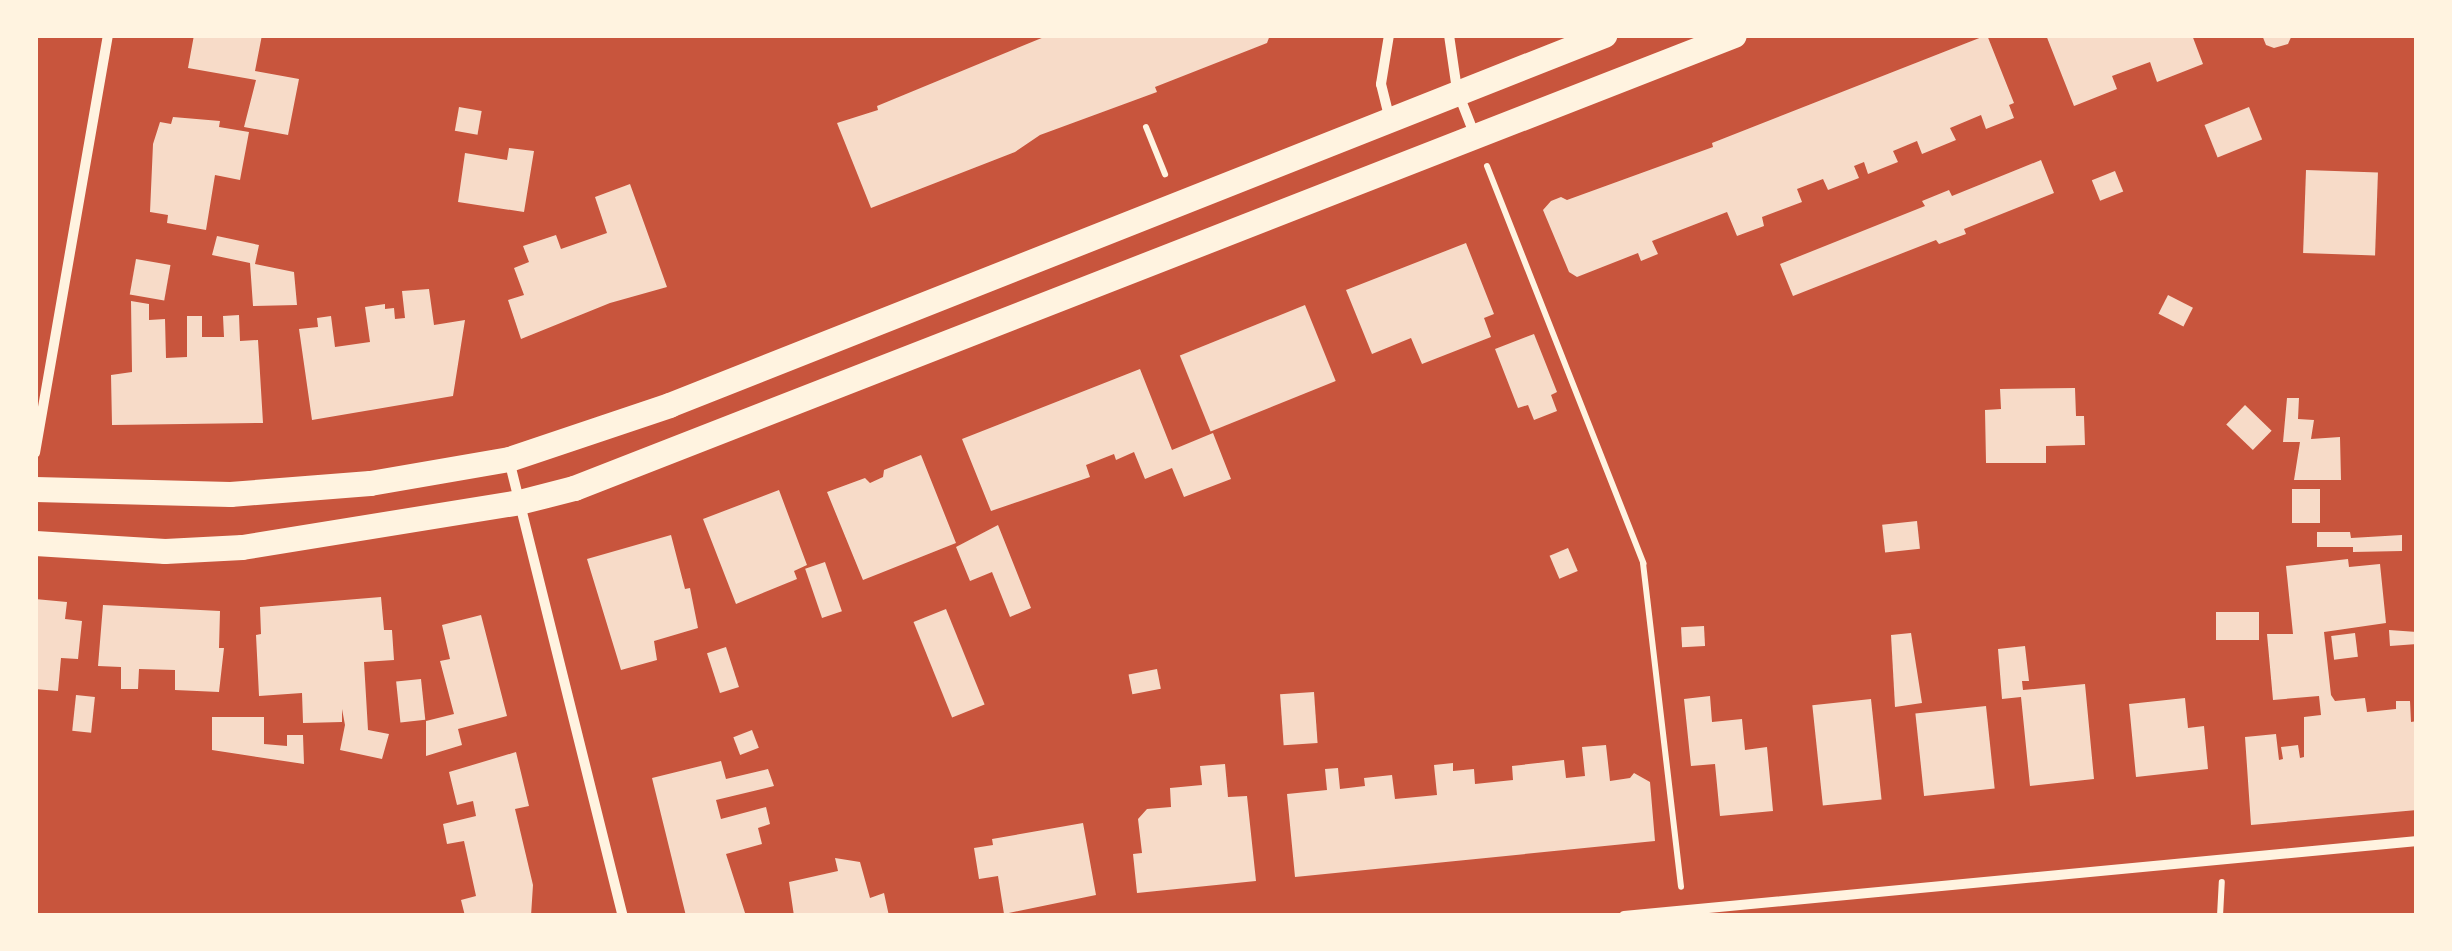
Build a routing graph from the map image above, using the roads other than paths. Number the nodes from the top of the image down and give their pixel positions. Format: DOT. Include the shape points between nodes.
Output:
graph roads {
  1 [pos="108,35"];
  2 [pos="1389,35"];
  3 [pos="1449,35"];
  4 [pos="1604,35"];
  5 [pos="1734,35"];
  6 [pos="1457,90"];
  7 [pos="1389,118"];
  8 [pos="1476,137"];
  9 [pos="35,453"];
  10 [pos="509,458"];
  11 [pos="35,489"];
  12 [pos="519,502"];
  13 [pos="35,543"];
  14 [pos="2417,842"];
  15 [pos="624,916"];
  16 [pos="1624,916"];
  1 -- 9 [label="street"];
  2 -- 7 [label="street" via="1381,84"];
  3 -- 6 [label="street"];
  4 -- 6 [label="main road"];
  5 -- 8 [label="main road"];
  6 -- 7 [label="main road"];
  6 -- 8 [label="street"];
  7 -- 10 [label="main road" via="669,404"];
  8 -- 12 [label="main road" via="667,453"];
  10 -- 11 [label="main road" via="370,483 230,494"];
  10 -- 12 [label="street"];
  12 -- 13 [label="main road" via="242,547 165,552"];
  12 -- 15 [label="street"];
  14 -- 16 [label="street"];
}
